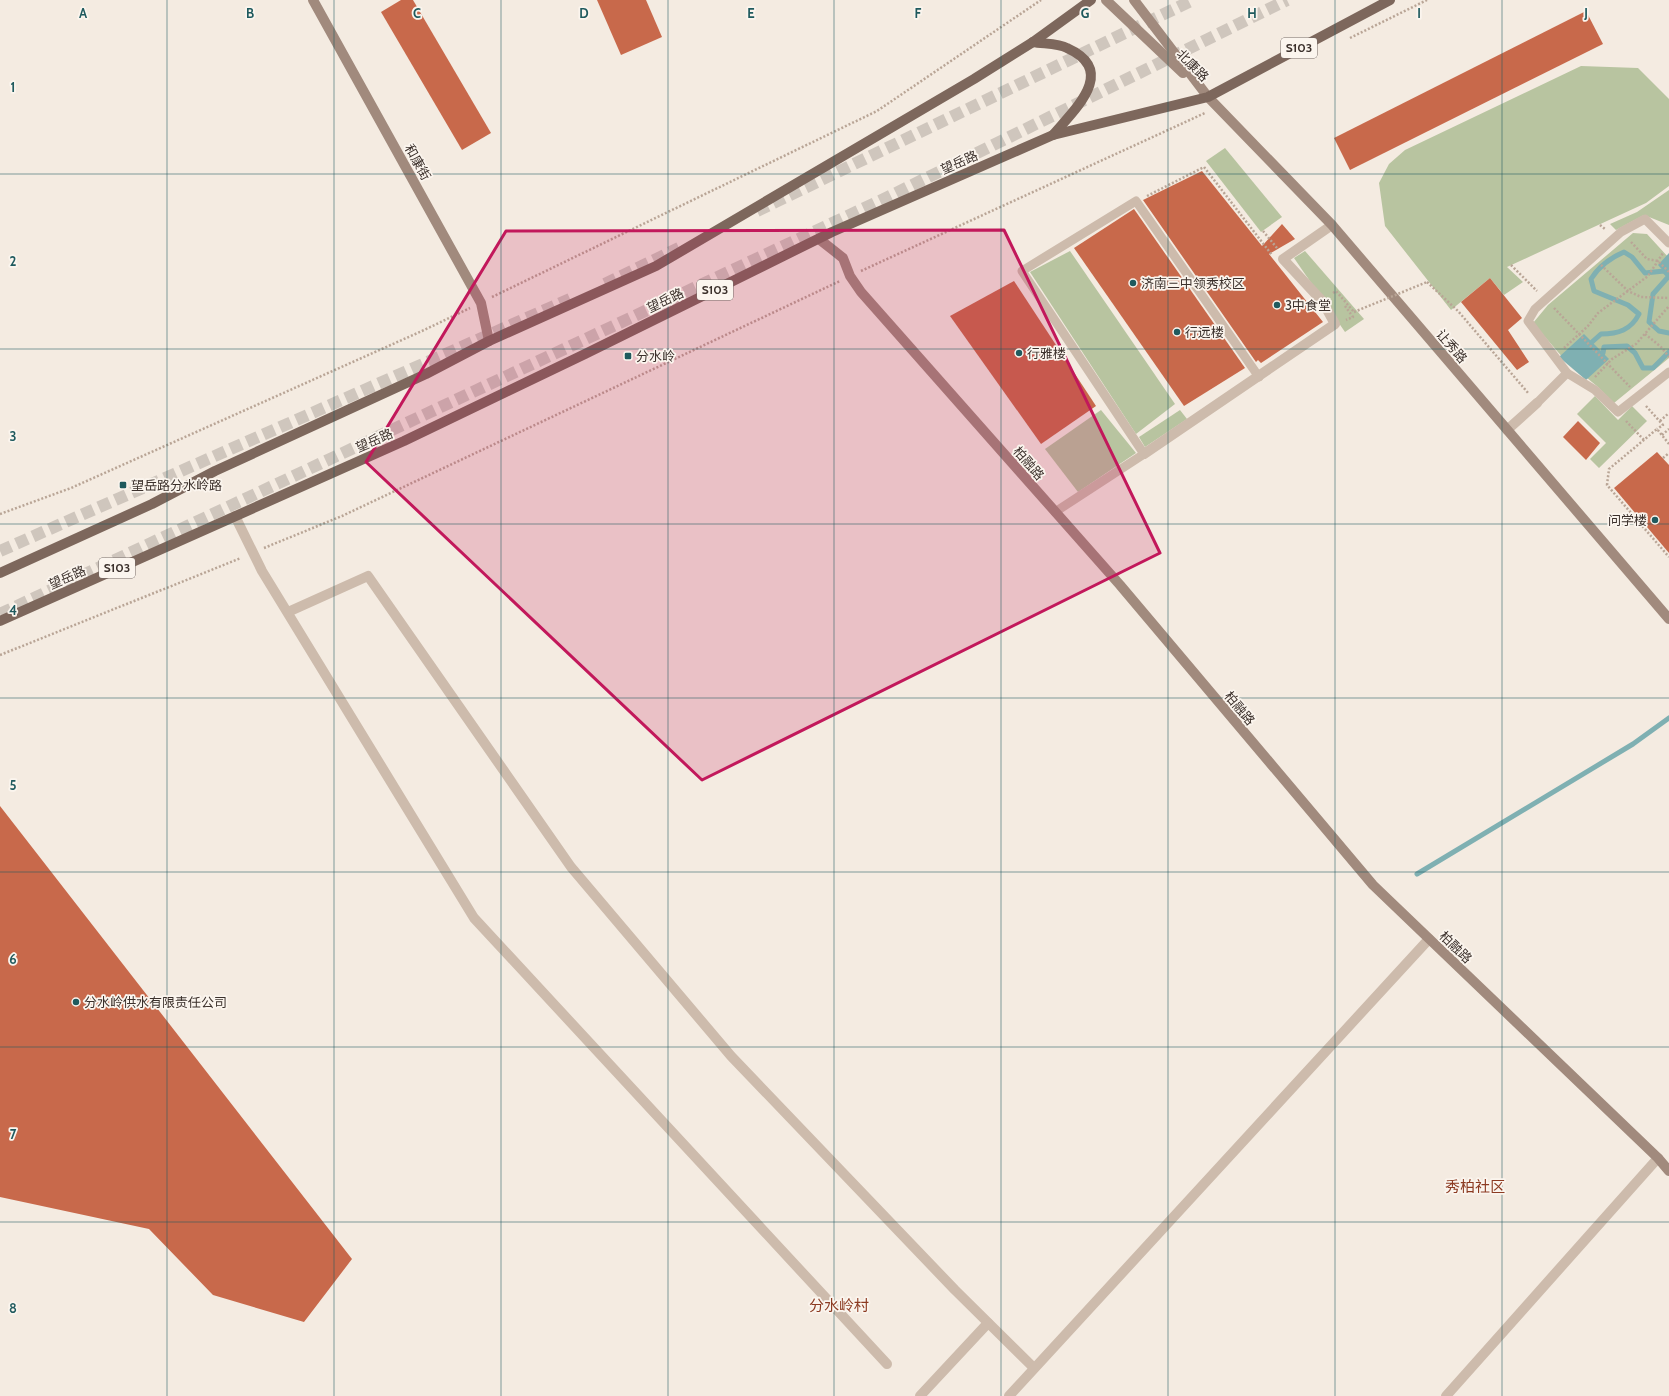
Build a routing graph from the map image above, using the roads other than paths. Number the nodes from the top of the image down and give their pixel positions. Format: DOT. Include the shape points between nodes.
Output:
graph roads {
  1 [pos="313,0"];
  2 [pos="1091,0"];
  3 [pos="1106,0"];
  4 [pos="1134,0"];
  5 [pos="1390,0"];
  6 [pos="1033,42"];
  7 [pos="1208,97"];
  8 [pos="1053,135"];
  9 [pos="1332,226"];
  10 [pos="819,239"];
  11 [pos="1669,243"];
  12 [pos="489,341"];
  13 [pos="1669,372"];
  14 [pos="1567,373"];
  15 [pos="1259,377"];
  16 [pos="1537,403"];
  17 [pos="1507,430"];
  18 [pos="1144,454"];
  19 [pos="1055,512"];
  20 [pos="235,516"];
  21 [pos="0,573"];
  22 [pos="288,612"];
  23 [pos="1669,619"];
  24 [pos="0,620"];
  25 [pos="1429,939"];
  26 [pos="1658,1158"];
  27 [pos="1669,1171"];
  28 [pos="988,1322"];
  29 [pos="886,1364"];
  30 [pos="1034,1368"];
  31 [pos="920,1396"];
  32 [pos="1009,1396"];
  33 [pos="1446,1396"];
  1 -- 12 [label="street, 和康街" via="481,303"];
  2 -- 6 [label="main road"];
  3 -- 7 [label="street, 北康路"];
  4 -- 7 [label="street, 北康路"];
  5 -- 7 [label="main road, 望岳路 / S103"];
  6 -- 8 [label="main road" via="1066,47 1087,62 1092,78 1085,96"];
  6 -- 12 [label="main road" via="887,132 656,266"];
  7 -- 8 [label="main road, 望岳路 / S103"];
  7 -- 9 [label="street, 让秀路"];
  8 -- 10 [label="main road, 望岳路 / S103"];
  9 -- 15 [label="street" via="1281,259 1323,302 1335,324"];
  9 -- 17 [label="street, 让秀路"];
  10 -- 19 [label="street, 柏融路" via="843,258 850,276 861,292"];
  10 -- 20 [label="main road, 望岳路 / S103" via="411,438"];
  11 -- 14 [label="lane" via="1645,219 1621,232 1535,309 1528,321"];
  12 -- 21 [label="main road" via="426,374 215,471 152,504"];
  13 -- 14 [label="lane" via="1618,412"];
  14 -- 16 [label="lane"];
  15 -- 18 [label="street"];
  15 -- 18 [label="lane" via="1136,201 1022,271"];
  16 -- 17 [label="street"];
  17 -- 23 [label="street, 让秀路"];
  18 -- 19 [label="lane"];
  19 -- 25 [label="street, 柏融路" via="1120,585 1373,885"];
  20 -- 22 [label="street" via="262,571"];
  20 -- 24 [label="main road, 望岳路 / S103"];
  22 -- 28 [label="street" via="368,576 571,867 731,1056"];
  22 -- 29 [label="street" via="474,918"];
  25 -- 26 [label="street, 柏融路"];
  25 -- 30 [label="street"];
  26 -- 27 [label="street, 柏融路"];
  26 -- 33 [label="street"];
  28 -- 30 [label="street"];
  28 -- 31 [label="street"];
  30 -- 32 [label="street"];
}
